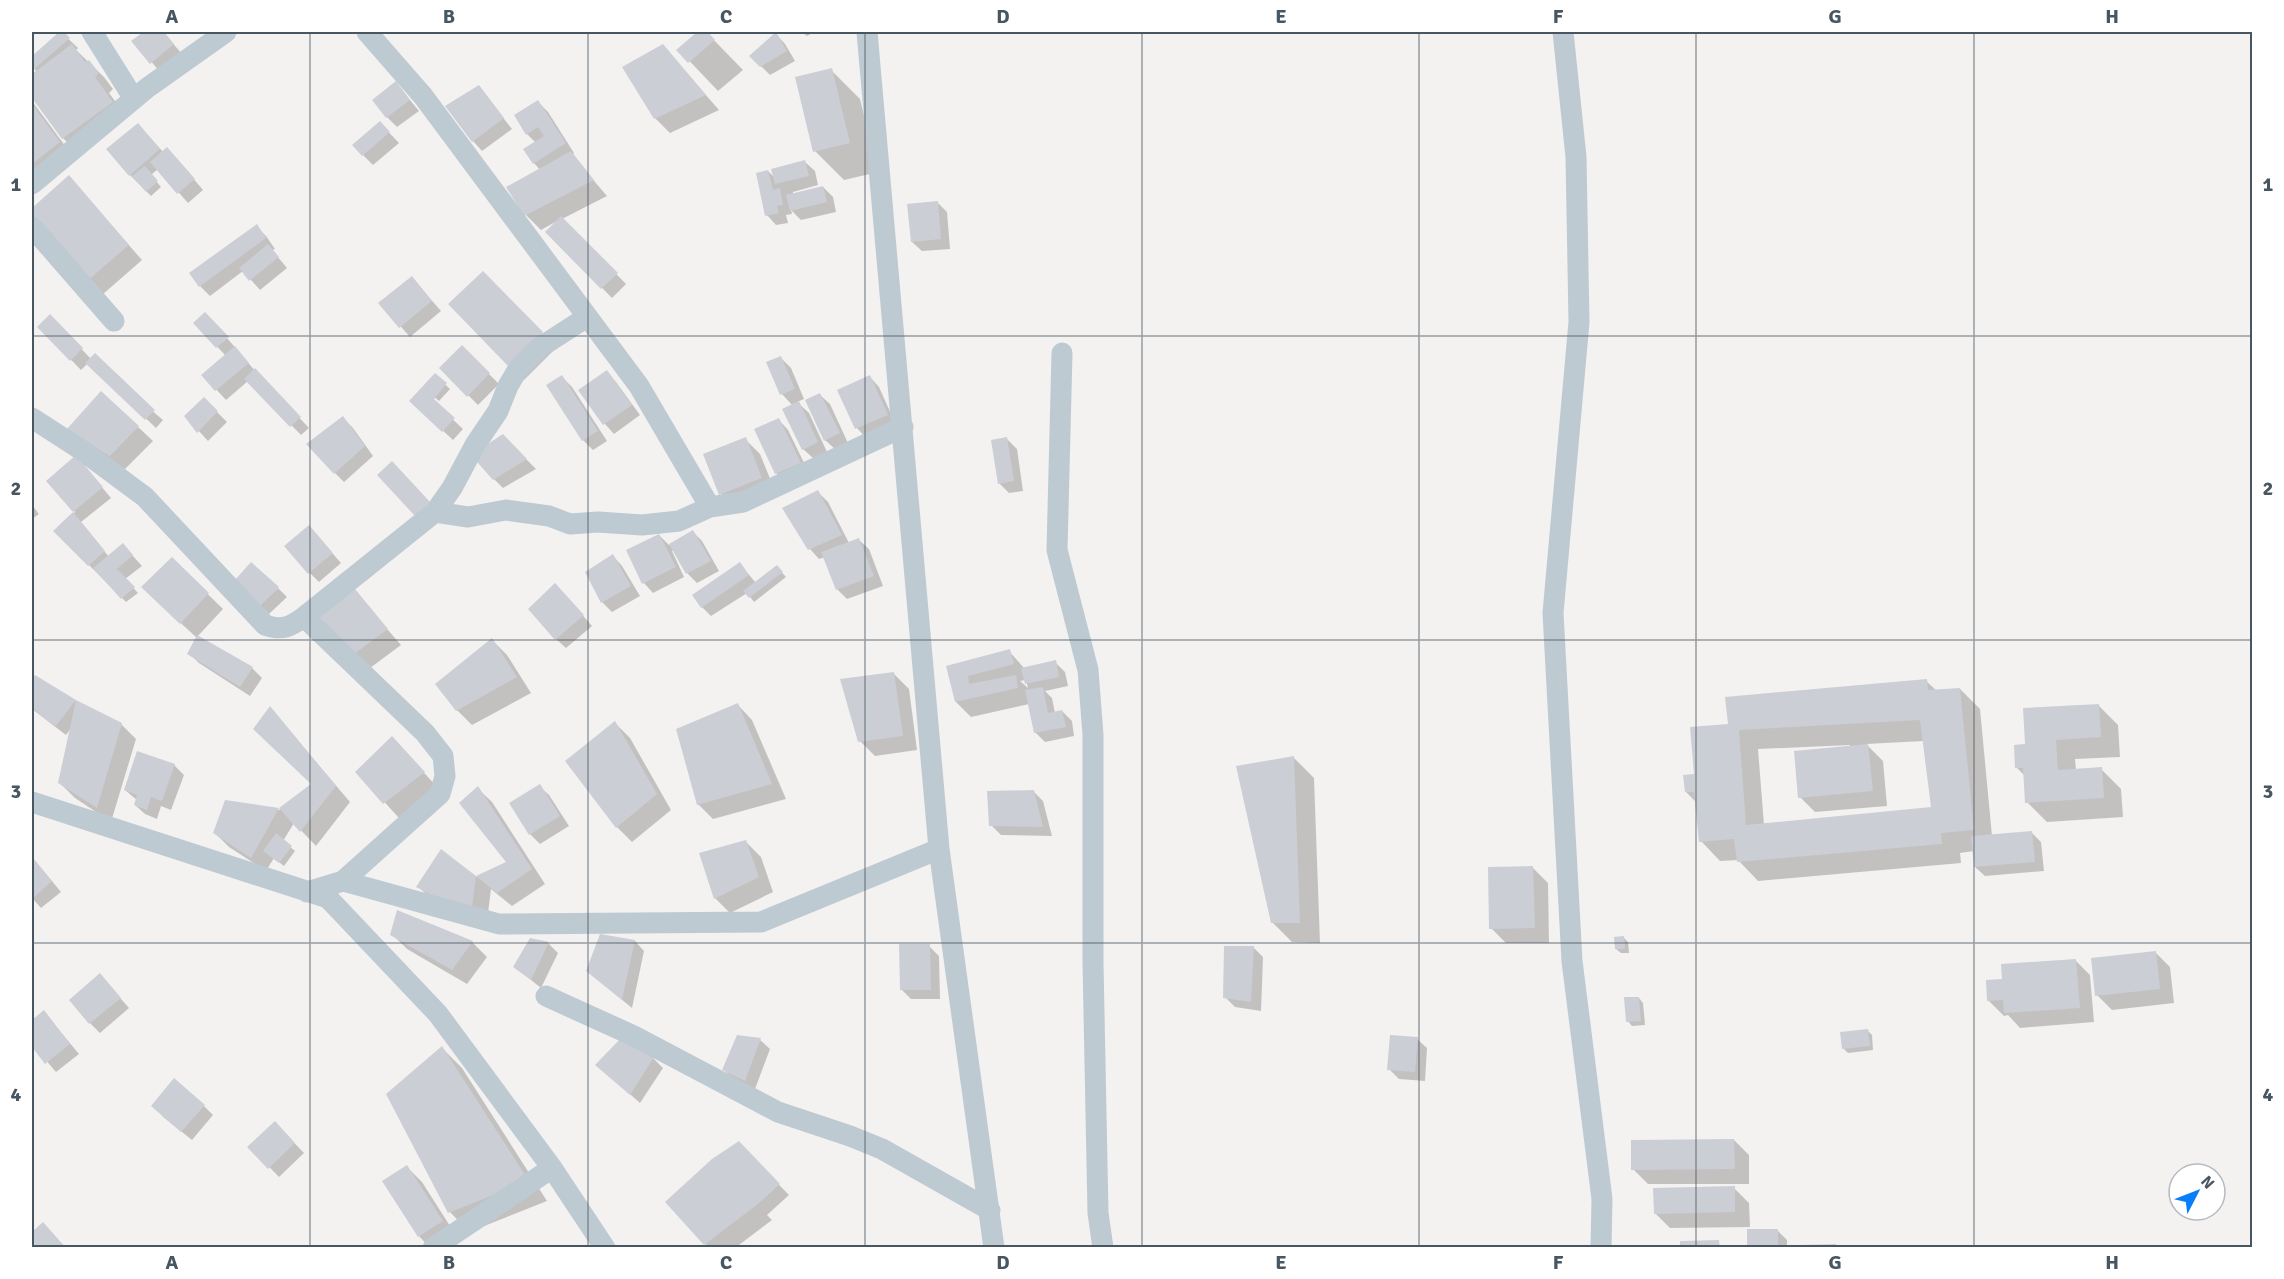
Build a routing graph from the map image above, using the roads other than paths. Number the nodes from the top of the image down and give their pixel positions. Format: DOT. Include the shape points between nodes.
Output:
graph roads {
  1 [pos="92,32"];
  2 [pos="226,32"];
  3 [pos="367,32"];
  4 [pos="867,32"];
  5 [pos="1563,32"];
  6 [pos="134,99"];
  7 [pos="32,184"];
  8 [pos="32,227"];
  9 [pos="587,317"];
  10 [pos="114,321"];
  11 [pos="1062,353"];
  12 [pos="32,418"];
  13 [pos="903,427"];
  14 [pos="710,507"];
  15 [pos="435,512"];
  16 [pos="304,617"];
  17 [pos="32,802"];
  18 [pos="939,849"];
  19 [pos="343,880"];
  20 [pos="307,892"];
  21 [pos="546,996"];
  22 [pos="552,1168"];
  23 [pos="990,1210"];
  24 [pos="433,1248"];
  25 [pos="604,1248"];
  26 [pos="994,1248"];
  27 [pos="1102,1248"];
  28 [pos="1601,1248"];
  1 -- 6 [label="street"];
  2 -- 6 [label="street"];
  3 -- 9 [label="street" via="423,96"];
  4 -- 13 [label="street"];
  5 -- 28 [label="street" via="1576,157 1579,322 1553,613 1572,961 1602,1199"];
  6 -- 7 [label="street"];
  8 -- 10 [label="street"];
  9 -- 14 [label="street" via="639,386"];
  9 -- 15 [label="street" via="539,348 518,369 498,411"];
  11 -- 27 [label="street" via="1057,550 1088,670 1093,735 1098,1213"];
  12 -- 16 [label="street" via="145,497 265,625 288,628"];
  13 -- 14 [label="street" via="743,502"];
  13 -- 18 [label="street"];
  14 -- 15 [label="street" via="680,521 642,525 570,524 506,510 468,517"];
  15 -- 16 [label="street"];
  16 -- 19 [label="street" via="425,733 443,756 445,776 440,794"];
  17 -- 20 [label="street"];
  18 -- 19 [label="street" via="761,922 499,924"];
  18 -- 23 [label="street"];
  19 -- 20 [label="street"];
  20 -- 22 [label="street" via="328,898 438,1014"];
  21 -- 23 [label="street" via="634,1036 778,1112 882,1149"];
  22 -- 24 [label="street"];
  22 -- 25 [label="street"];
  23 -- 26 [label="street"];
}
